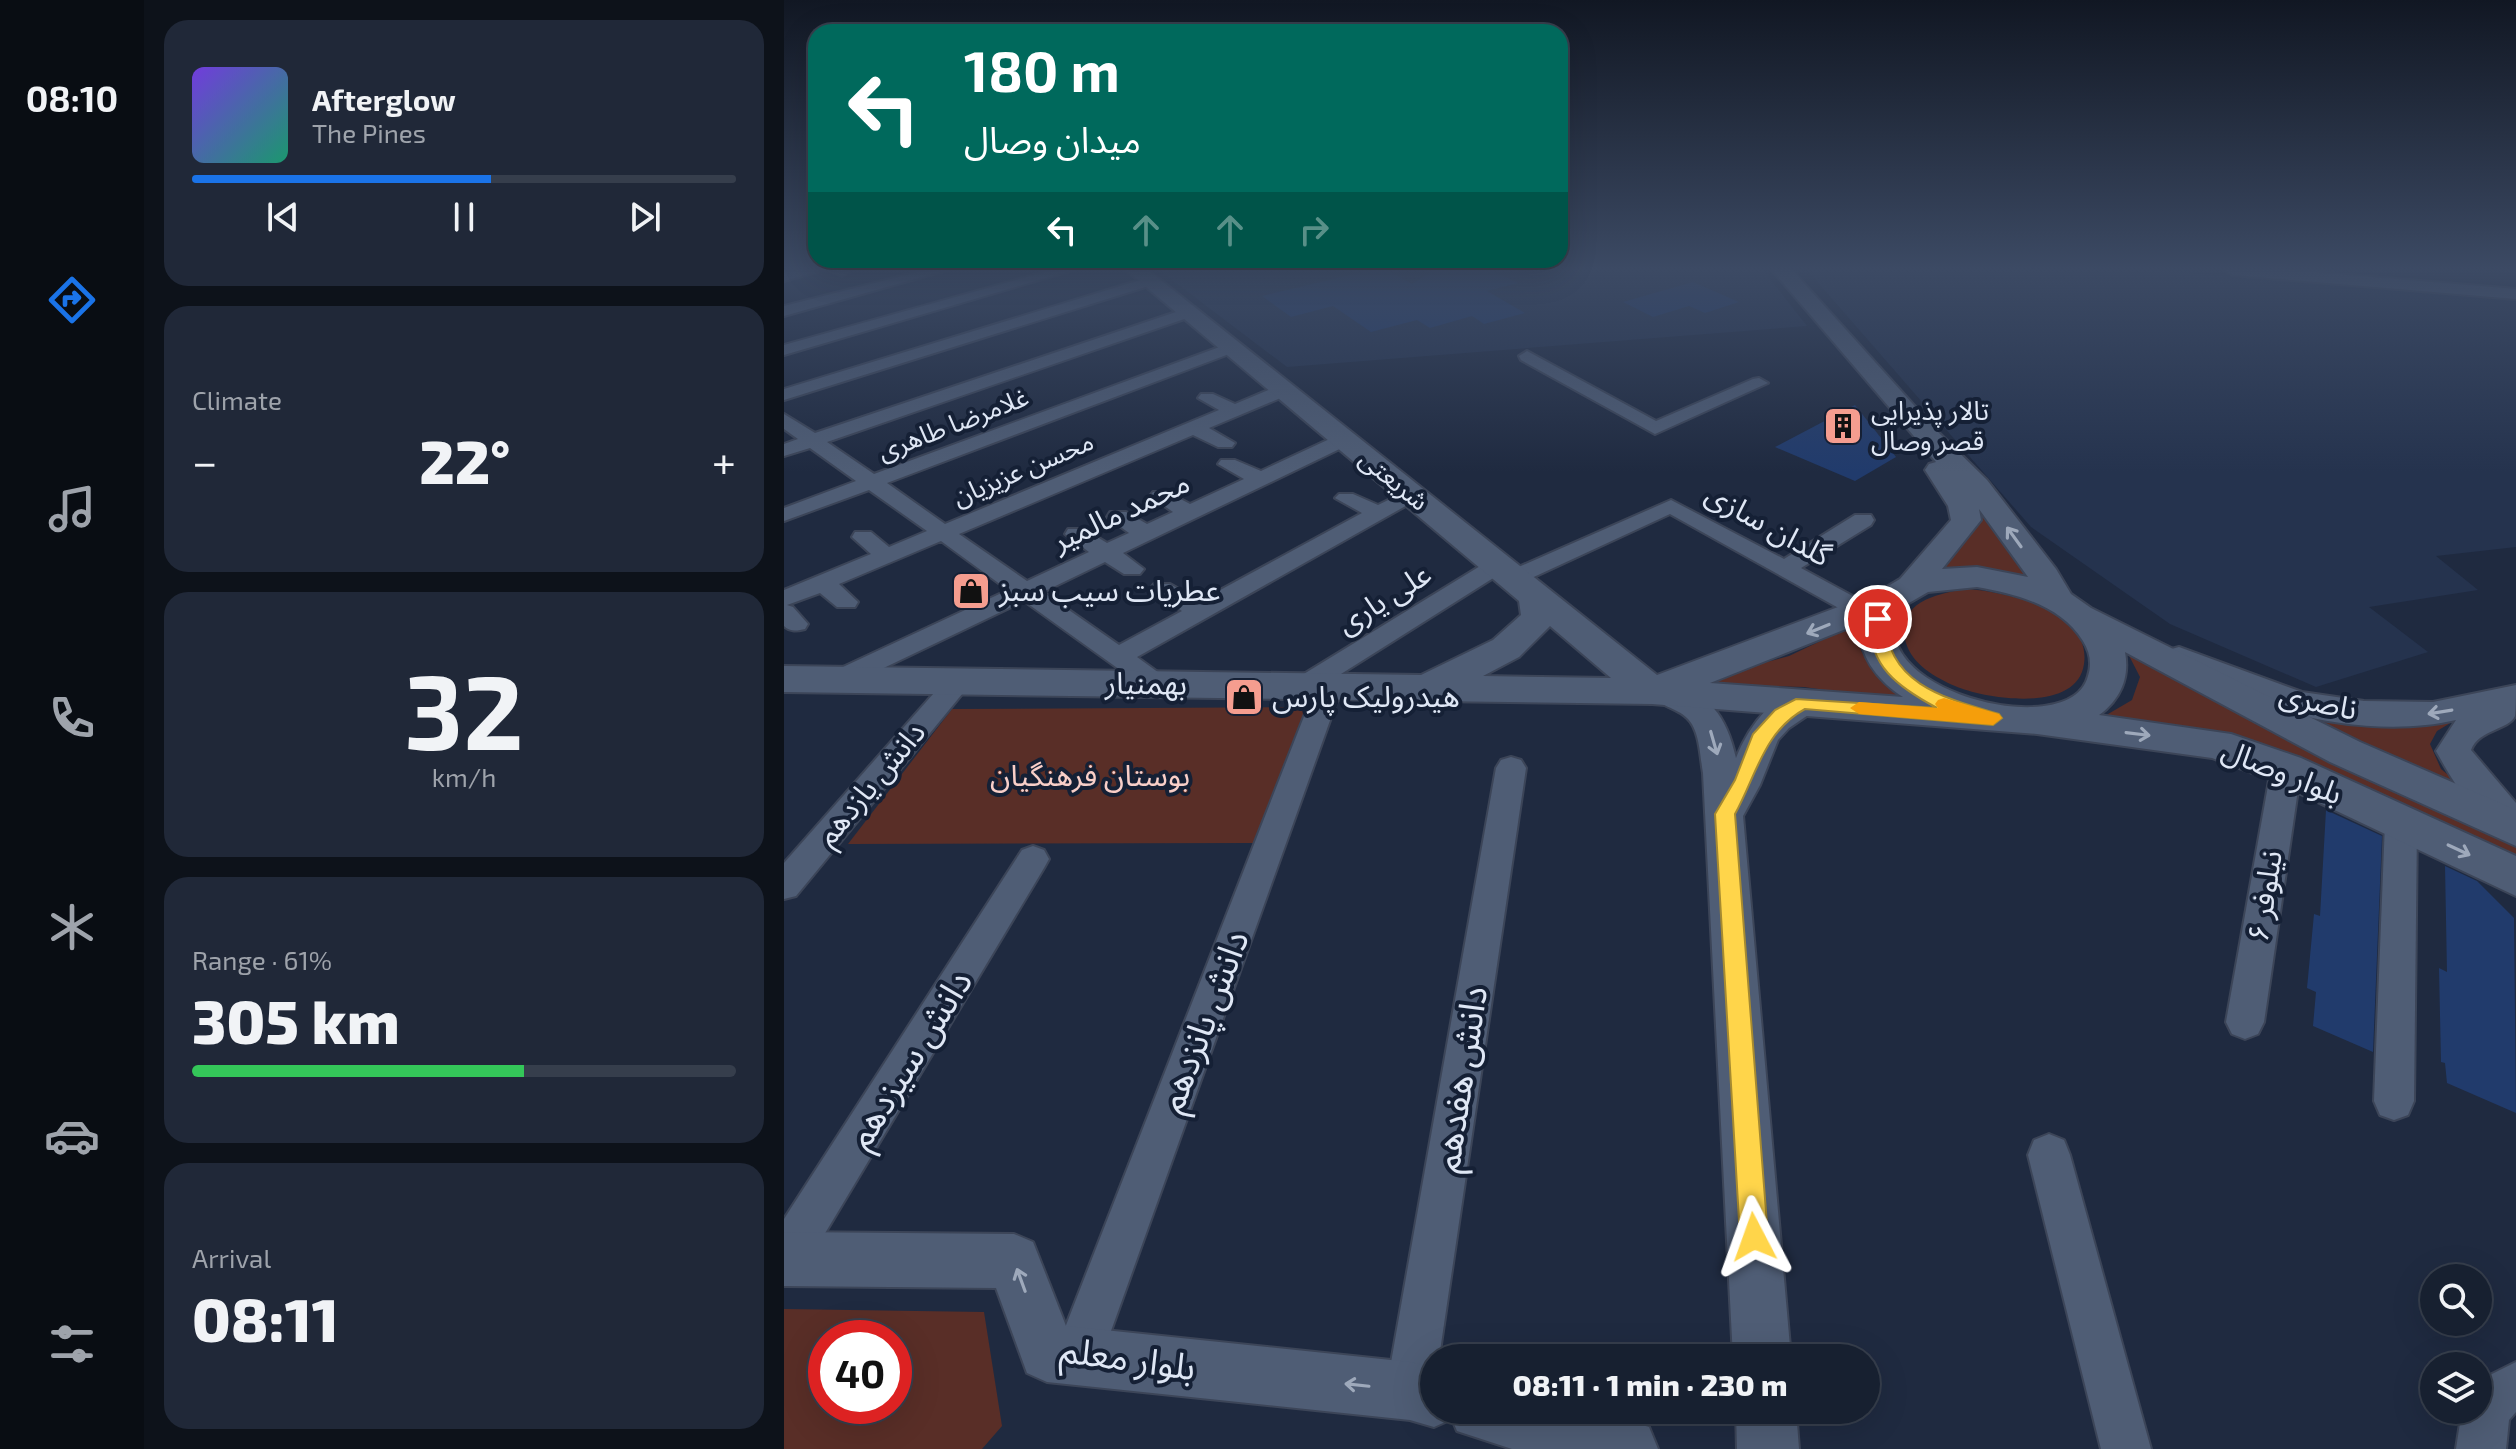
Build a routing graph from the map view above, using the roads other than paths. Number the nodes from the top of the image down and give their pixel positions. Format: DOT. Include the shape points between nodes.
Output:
graph roads {
  1 [pos="809,338"];
  2 [pos="948,338"];
  3 [pos="1115,338"];
  4 [pos="1151,338"];
  5 [pos="1218,338"];
  6 [pos="1841,338"];
  7 [pos="1159,341"];
  8 [pos="1231,348"];
  9 [pos="784,350"];
  10 [pos="1079,350"];
  11 [pos="1527,356"];
  12 [pos="1105,360"];
  13 [pos="1039,364"];
  14 [pos="1063,376"];
  15 [pos="1147,379"];
  16 [pos="1759,383"];
  17 [pos="1168,388"];
  18 [pos="1284,390"];
  19 [pos="784,395"];
  20 [pos="939,397"];
  21 [pos="1207,398"];
  22 [pos="960,410"];
  23 [pos="1062,411"];
  24 [pos="1236,411"];
  25 [pos="784,420"];
  26 [pos="1030,423"];
  27 [pos="1088,424"];
  28 [pos="1193,428"];
  29 [pos="1052,435"];
  30 [pos="1929,439"];
  31 [pos="1343,440"];
  32 [pos="812,441"];
  33 [pos="1225,443"];
  34 [pos="911,448"];
  35 [pos="784,450"];
  36 [pos="944,451"];
  37 [pos="1250,453"];
  38 [pos="1046,463"];
  39 [pos="1228,464"];
  40 [pos="1282,469"];
  41 [pos="967,471"];
  42 [pos="1208,475"];
  43 [pos="1072,479"];
  44 [pos="1261,479"];
  45 [pos="871,483"];
  46 [pos="798,489"];
  47 [pos="1411,495"];
  48 [pos="1160,496"];
  49 [pos="1346,498"];
  50 [pos="1234,499"];
  51 [pos="816,503"];
  52 [pos="1378,513"];
  53 [pos="784,515"];
  54 [pos="1118,517"];
  55 [pos="1863,520"];
  56 [pos="1186,523"];
  57 [pos="941,534"];
  58 [pos="1076,534"];
  59 [pos="1143,535"];
  60 [pos="863,537"];
  61 [pos="1167,552"];
  62 [pos="887,556"];
  63 [pos="1095,557"];
  64 [pos="1785,568"];
  65 [pos="1123,575"];
  66 [pos="1516,580"];
  67 [pos="823,583"];
  68 [pos="1162,589"];
  69 [pos="1023,592"];
  70 [pos="1888,598"];
  71 [pos="784,599"];
  72 [pos="846,602"];
  73 [pos="2068,607"];
  74 [pos="1199,611"];
  75 [pos="2129,638"];
  76 [pos="1117,657"];
  77 [pos="784,679"];
  78 [pos="837,680"];
  79 [pos="958,682"];
  80 [pos="1157,684"];
  81 [pos="1316,687"];
  82 [pos="1420,688"];
  83 [pos="1659,692"];
  84 [pos="2516,696"];
  85 [pos="1802,703"];
  86 [pos="2516,704"];
  87 [pos="2013,719"];
  88 [pos="1511,768"];
  89 [pos="2286,769"];
  90 [pos="1725,814"];
  91 [pos="2401,823"];
  92 [pos="2516,827"];
  93 [pos="1033,859"];
  94 [pos="2516,877"];
  95 [pos="784,886"];
  96 [pos="2245,1022"];
  97 [pos="2394,1101"];
  98 [pos="2049,1155"];
  99 [pos="784,1259"];
  100 [pos="1429,1344"];
  101 [pos="1761,1344"];
  102 [pos="1078,1356"];
  103 [pos="2516,1386"];
  104 [pos="1420,1394"];
  105 [pos="1509,1424"];
  106 [pos="1767,1424"];
  107 [pos="1548,1442"];
  108 [pos="1627,1449"];
  109 [pos="1768,1449"];
  110 [pos="2126,1449"];
  111 [pos="2481,1449"];
  1 -- 9 [label="street"];
  2 -- 19 [label="street"];
  3 -- 10 [label="street"];
  4 -- 7 [label="street"];
  5 -- 8 [label="main road, شریعتی"];
  6 -- 30 [label="main road"];
  8 -- 15 [label="street, غلامرضا طاهری"];
  8 -- 18 [label="main road, شریعتی"];
  10 -- 12 [label="street"];
  10 -- 13 [label="street"];
  11 -- 16 [label="street" via="1655,428"];
  13 -- 14 [label="street"];
  13 -- 20 [label="street"];
  15 -- 17 [label="street"];
  15 -- 23 [label="street, غلامرضا طاهری" via="1121,398"];
  18 -- 24 [label="street, محسن عزیزیان"];
  18 -- 31 [label="main road, شریعتی"];
  20 -- 22 [label="street"];
  20 -- 32 [label="street"];
  21 -- 24 [label="street"];
  23 -- 26 [label="street, غلامرضا طاهری"];
  23 -- 27 [label="street"];
  24 -- 28 [label="street, محسن عزیزیان"];
  25 -- 32 [label="street"];
  26 -- 29 [label="street"];
  26 -- 36 [label="street, غلامرضا طاهری"];
  28 -- 33 [label="street"];
  28 -- 43 [label="street, محسن عزیزیان"];
  30 -- 70 [label="main road" via="1926,451 1963,506 1966,520 1948,547"];
  73 -- 30 [label="main road, one-way" via="1977,486"];
  31 -- 40 [label="street, محمد مالمیر"];
  31 -- 47 [label="main road, شریعتی"];
  32 -- 35 [label="street"];
  32 -- 45 [label="street"];
  34 -- 36 [label="street"];
  36 -- 41 [label="street"];
  36 -- 45 [label="street, غلامرضا طاهری"];
  37 -- 40 [label="street"];
  38 -- 43 [label="street"];
  39 -- 44 [label="street"];
  40 -- 44 [label="street, محمد مالمیر"];
  42 -- 50 [label="street"];
  43 -- 57 [label="street, محسن عزیزیان"];
  44 -- 50 [label="street, محمد مالمیر"];
  45 -- 51 [label="street, غلامرضا طاهری"];
  45 -- 57 [label="street"];
  46 -- 51 [label="street"];
  47 -- 52 [label="street"];
  47 -- 66 [label="main road, شریعتی"];
  48 -- 56 [label="street"];
  49 -- 52 [label="street"];
  50 -- 56 [label="street, محمد مالمیر"];
  51 -- 53 [label="street, غلامرضا طاهری"];
  52 -- 74 [label="street"];
  54 -- 59 [label="street"];
  55 -- 64 [label="street"];
  56 -- 59 [label="street, محمد مالمیر"];
  57 -- 62 [label="street, محسن عزیزیان"];
  57 -- 69 [label="street"];
  58 -- 63 [label="street"];
  59 -- 61 [label="street"];
  59 -- 63 [label="street, محمد مالمیر"];
  60 -- 62 [label="street"];
  62 -- 67 [label="street, محسن عزیزیان"];
  63 -- 65 [label="street"];
  63 -- 69 [label="street, محمد مالمیر"];
  64 -- 66 [label="street, گلدان سازی" via="1671,506"];
  64 -- 70 [label="street, گلدان سازی"];
  66 -- 81 [label="street, علی یاری"];
  66 -- 82 [label="main road" via="1539,616 1526,636 1503,652"];
  66 -- 83 [label="main road, شریعتی"];
  67 -- 71 [label="street, محسن عزیزیان"];
  67 -- 72 [label="street"];
  68 -- 74 [label="street"];
  69 -- 76 [label="street"];
  69 -- 78 [label="street, محمد مالمیر"];
  70 -- 73 [label="main road" via="1943,578 1977,577 2013,583"];
  70 -- 83 [label="main road, one-way"];
  70 -- 87 [label="main road" via="1878,619 1877,641 1890,666 1915,689 1951,707"];
  73 -- 75 [label="main road, بلوار وصال"];
  73 -- 87 [label="main road" via="2099,634 2110,657 2108,680 2094,700 2069,714"];
  74 -- 76 [label="street"];
  84 -- 75 [label="street, ناصری, one-way" via="2433,714 2364,713 2297,703"];
  75 -- 92 [label="main road, بلوار وصال" via="2345,752"];
  76 -- 80 [label="street"];
  77 -- 78 [label="main road, بهمنیار"];
  78 -- 79 [label="main road, بهمنیار"];
  79 -- 80 [label="main road, بهمنیار"];
  79 -- 95 [label="street, دانش یازدهم"];
  80 -- 81 [label="main road, بهمنیار"];
  81 -- 82 [label="main road, بهمنیار"];
  81 -- 102 [label="street, دانش پانزدهم"];
  82 -- 83 [label="main road, بهمنیار"];
  83 -- 85 [label="main road, بهمنیار"];
  83 -- 90 [label="street, one-way" via="1701,711 1714,737"];
  85 -- 87 [label="main road, بهمنیار"];
  85 -- 90 [label="street" via="1781,714 1759,739 1745,780"];
  86 -- 92 [label="street" via="2474,723 2458,735 2453,751 2469,778"];
  87 -- 89 [label="main road, بلوار وصال, one-way" via="2217,744"];
  88 -- 100 [label="street, دانش هفدهم"];
  89 -- 91 [label="main road, بلوار وصال"];
  89 -- 96 [label="street, نیلوفر ۶"];
  90 -- 101 [label="street"];
  91 -- 94 [label="main road, بلوار وصال, one-way"];
  91 -- 97 [label="street"];
  93 -- 99 [label="street, دانش سیزدهم"];
  98 -- 110 [label="street"];
  102 -- 99 [label="street, بلوار معلم, one-way" via="1047,1353 1014,1261"];
  104 -- 102 [label="street, بلوار معلم, one-way"];
  103 -- 111 [label="street" via="2498,1393 2483,1416"];
  105 -- 107 [label="street"];
  106 -- 109 [label="street"];
  107 -- 108 [label="street"];
}
